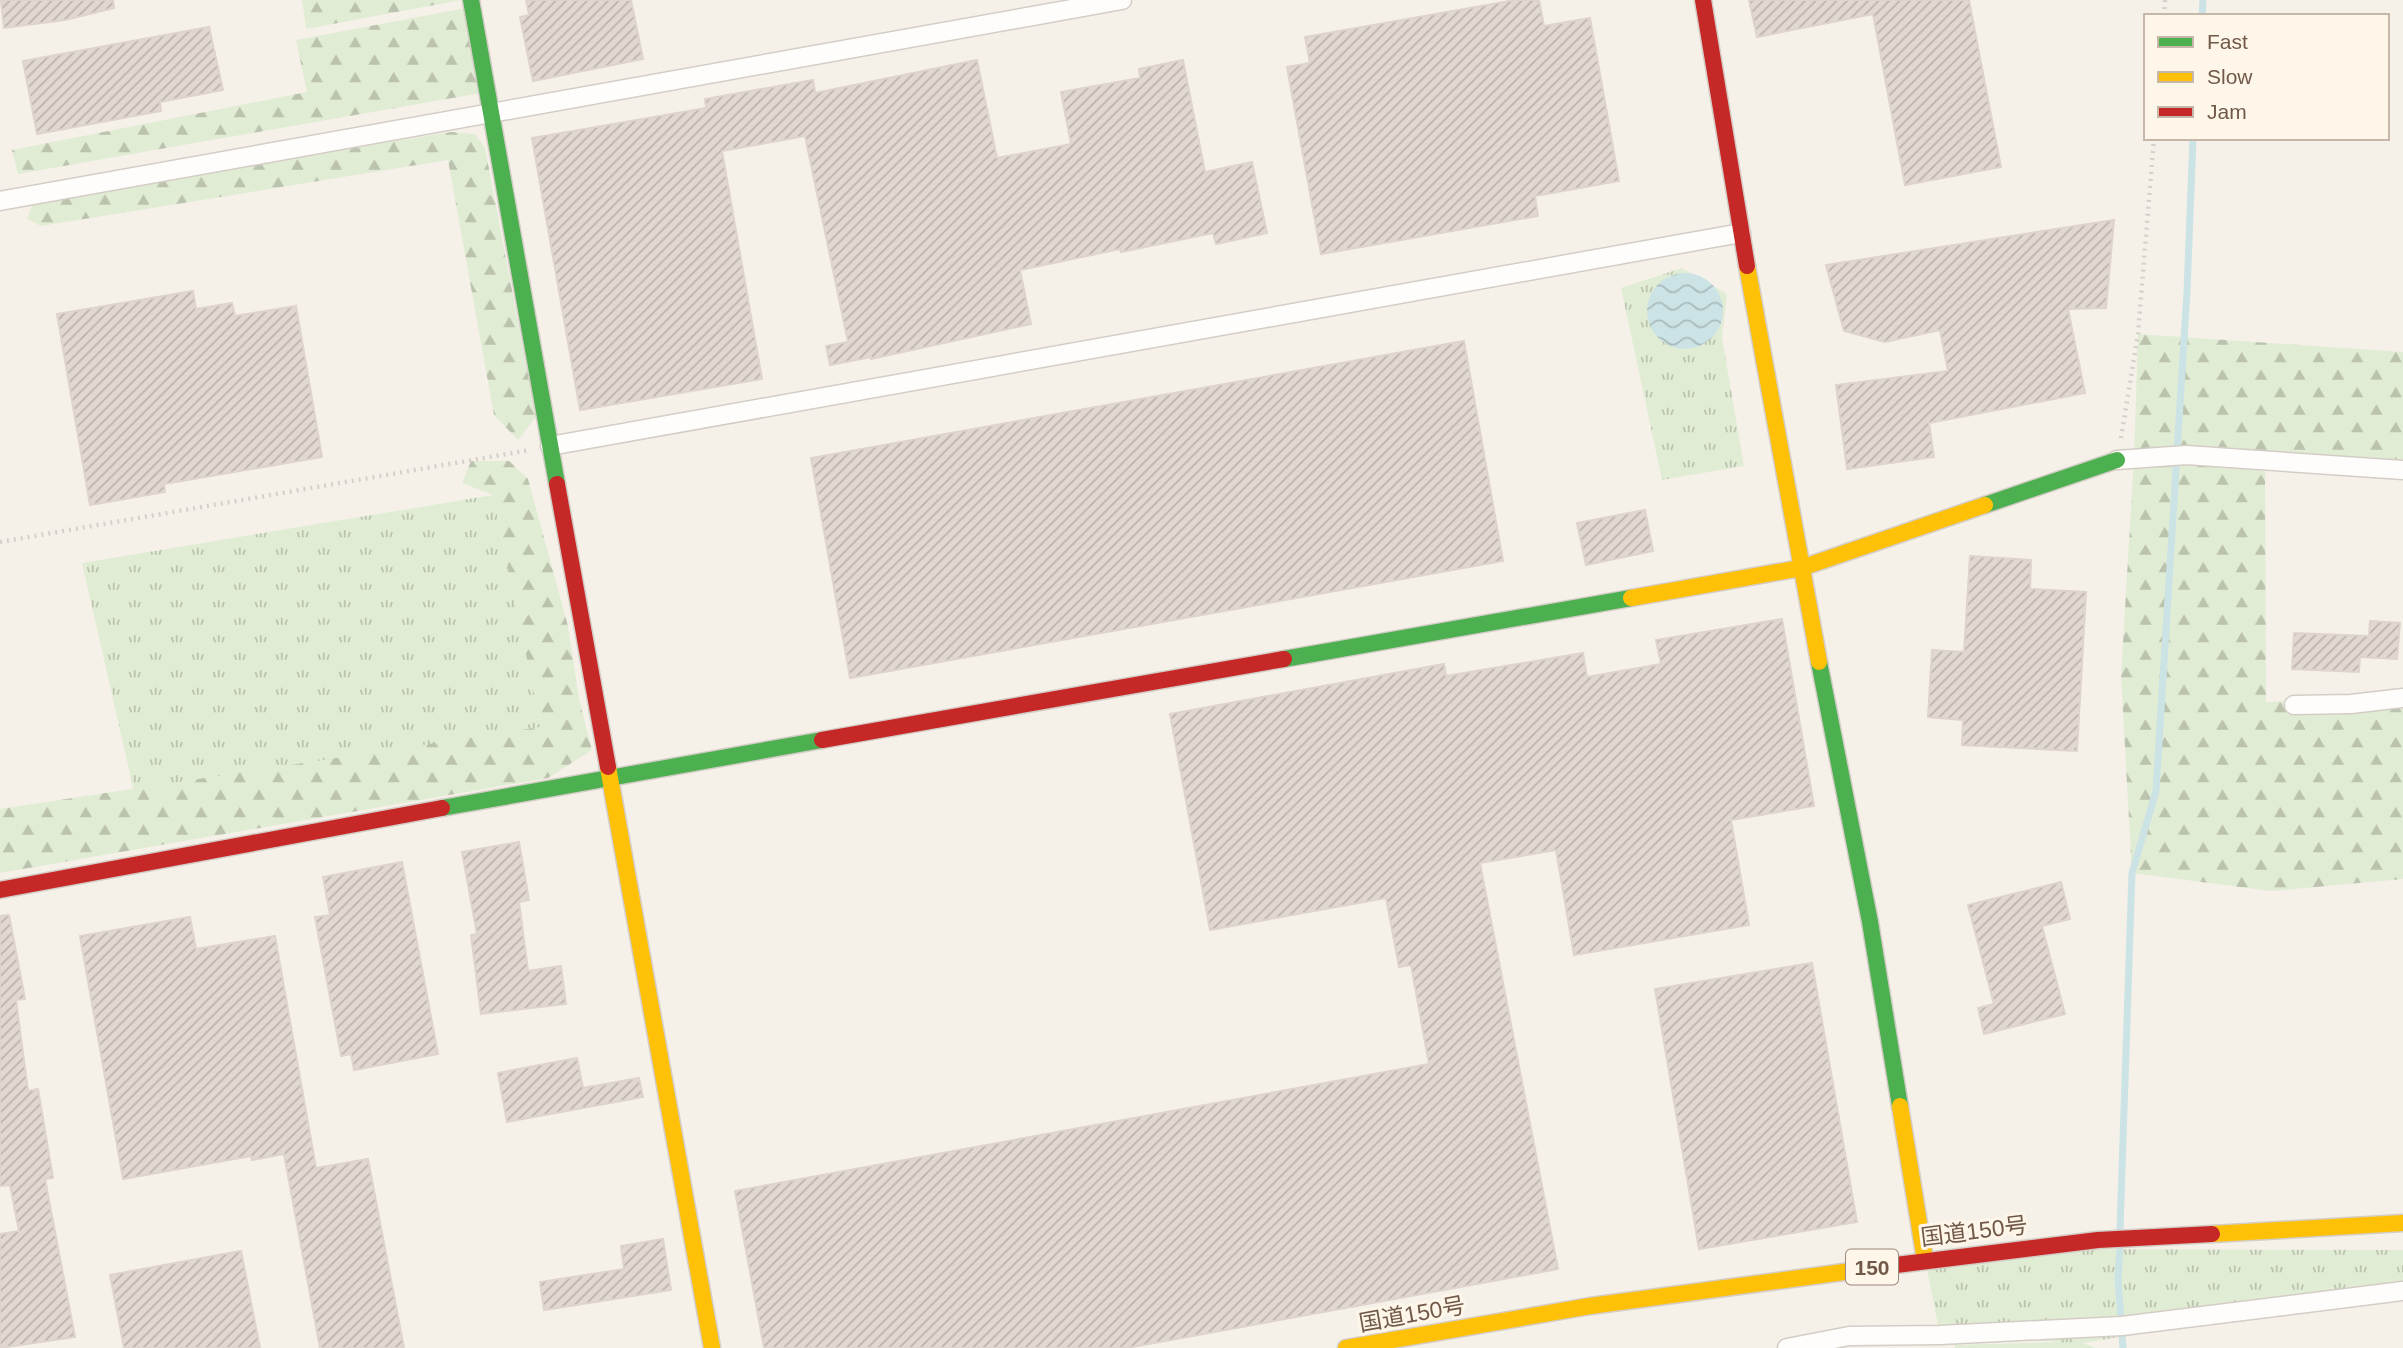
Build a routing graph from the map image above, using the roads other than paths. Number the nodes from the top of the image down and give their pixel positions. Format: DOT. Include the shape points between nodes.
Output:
graph roads {
  1 [pos="471,0"];
  2 [pos="1122,0"];
  3 [pos="1703,0"];
  4 [pos="491,113"];
  5 [pos="0,201"];
  6 [pos="1741,233"];
  7 [pos="550,446"];
  8 [pos="2117,460"];
  9 [pos="2403,470"];
  10 [pos="1801,568"];
  11 [pos="2403,698"];
  12 [pos="2294,705"];
  13 [pos="611,777"];
  14 [pos="0,890"];
  15 [pos="2403,1223"];
  16 [pos="1925,1260"];
  17 [pos="2403,1291"];
  18 [pos="1942,1342"];
  19 [pos="712,1348"];
  20 [pos="1346,1348"];
  21 [pos="1787,1348"];
  1 -- 4 [label="main road"];
  2 -- 4 [label="street"];
  3 -- 6 [label="main road"];
  4 -- 5 [label="street"];
  4 -- 7 [label="main road"];
  6 -- 7 [label="street"];
  6 -- 10 [label="main road"];
  7 -- 13 [label="main road"];
  8 -- 9 [label="street" via="2186,455"];
  8 -- 10 [label="main road"];
  10 -- 13 [label="main road"];
  10 -- 16 [label="main road" via="1870,922"];
  11 -- 12 [label="street"];
  13 -- 14 [label="main road"];
  13 -- 19 [label="main road"];
  15 -- 16 [label="main road, 国道150号 / 150" via="2098,1240"];
  16 -- 20 [label="main road, 国道150号 / 150" via="1590,1306"];
  17 -- 18 [label="street" via="2136,1325"];
  18 -- 21 [label="street" via="1849,1336"];
}
